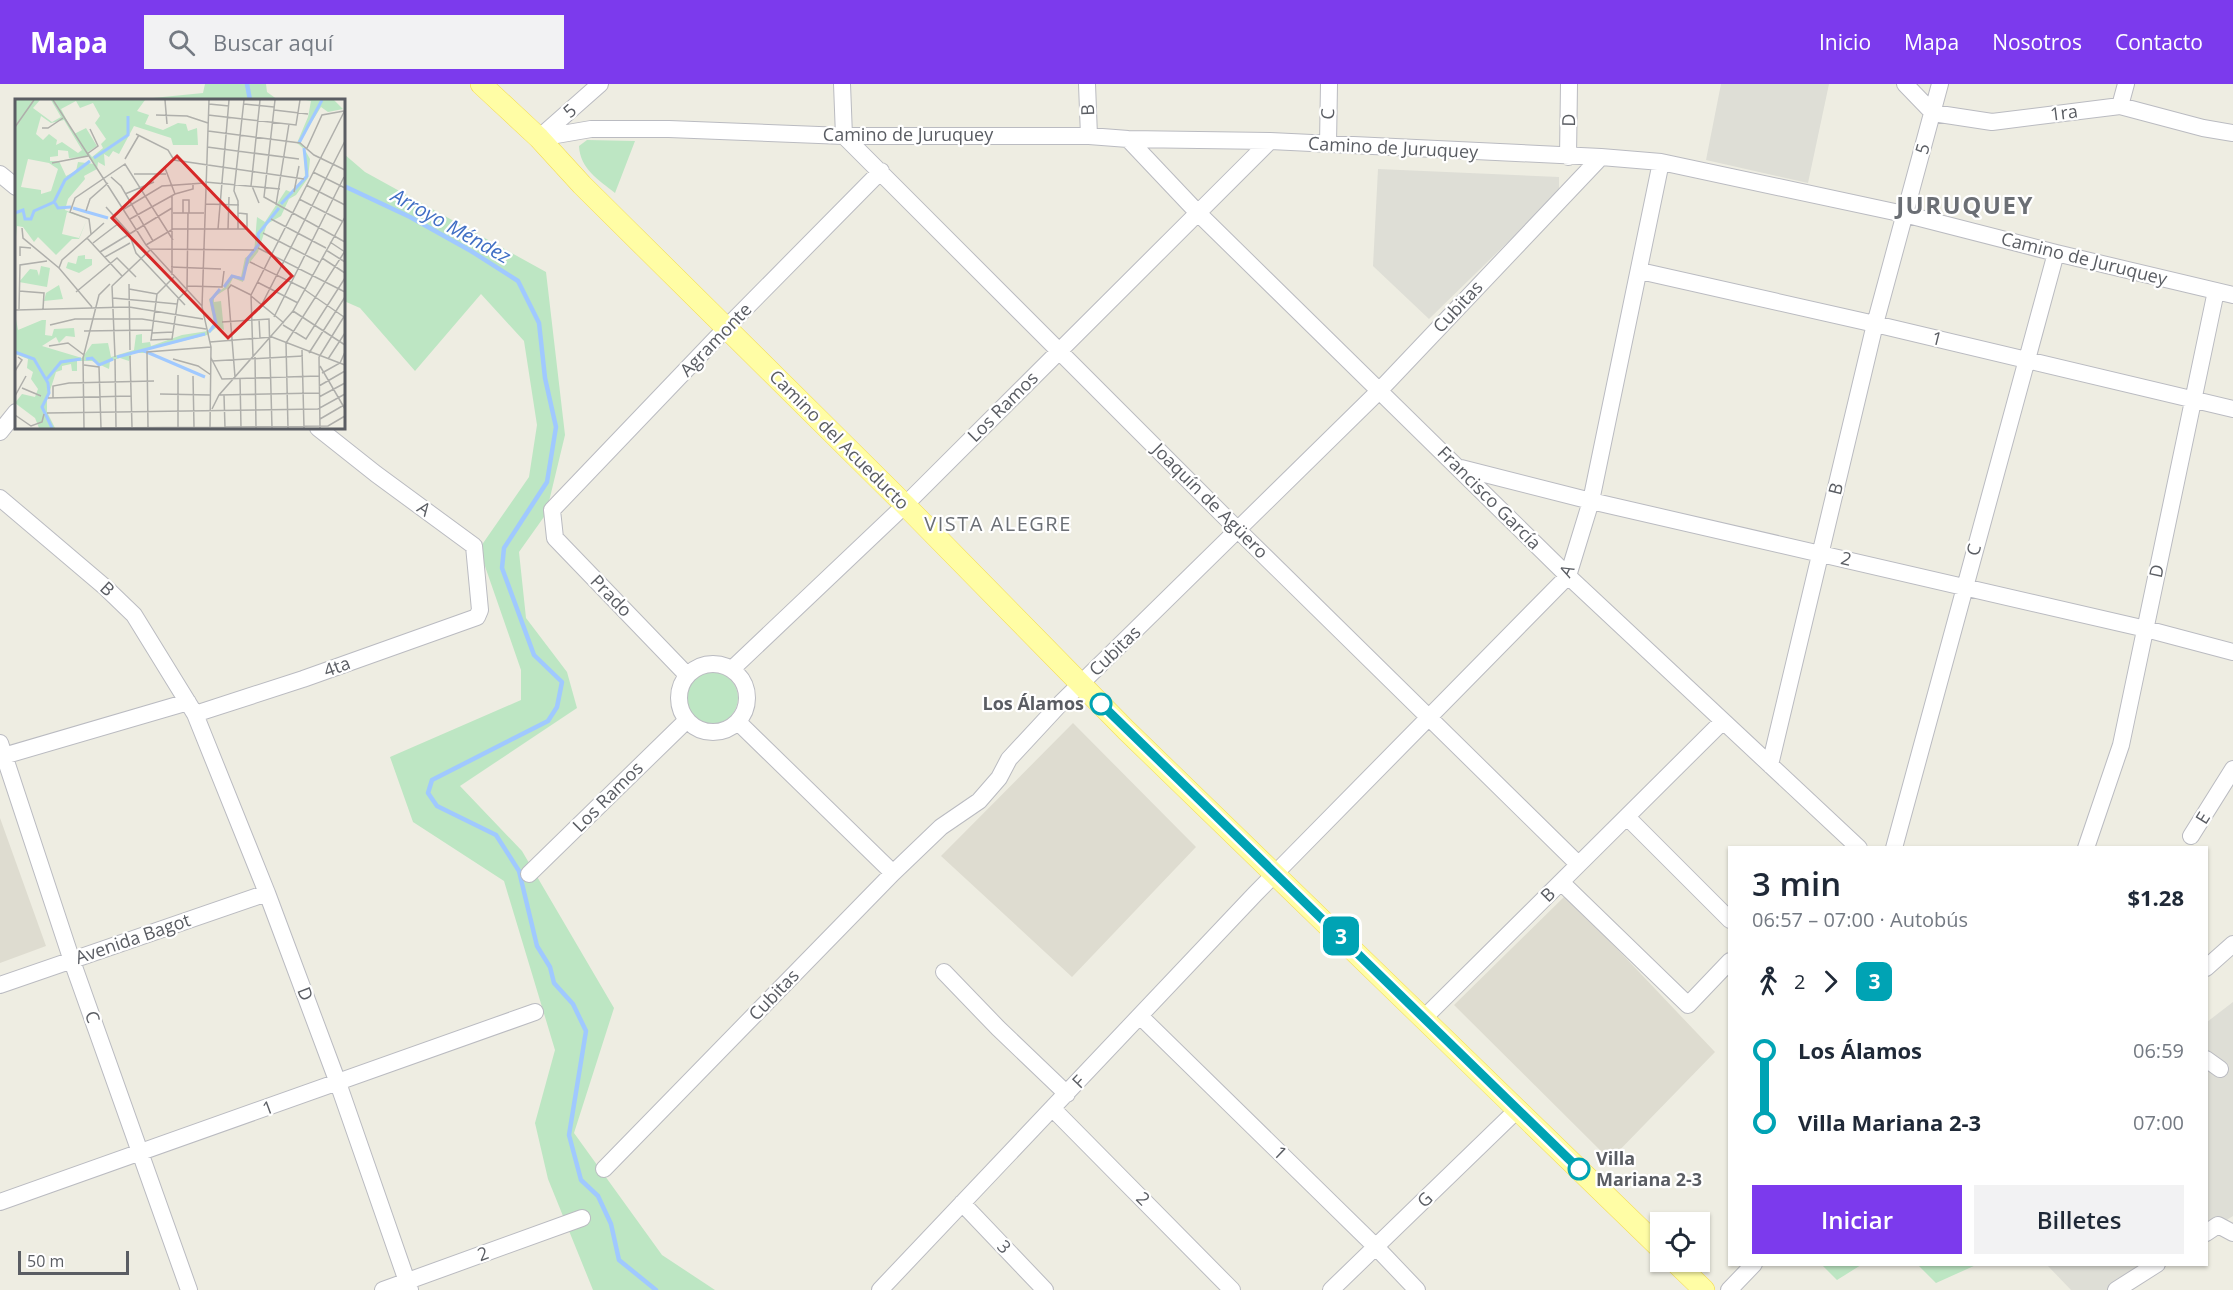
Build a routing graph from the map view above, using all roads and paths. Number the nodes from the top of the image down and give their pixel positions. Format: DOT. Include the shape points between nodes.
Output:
graph roads {
  1 [pos="480,84"];
  2 [pos="600,84"];
  3 [pos="842,84"];
  4 [pos="1087,84"];
  5 [pos="1329,84"];
  6 [pos="1569,84"];
  7 [pos="1905,84"];
  8 [pos="1940,84"];
  9 [pos="2126,84"];
  10 [pos="2120,106"];
  11 [pos="1933,113"];
  12 [pos="2233,133"];
  13 [pos="844,135"];
  14 [pos="1089,136"];
  15 [pos="539,138"];
  16 [pos="1128,139"];
  17 [pos="1270,141"];
  18 [pos="1328,144"];
  19 [pos="1568,157"];
  20 [pos="1601,157"];
  21 [pos="1661,162"];
  22 [pos="881,171"];
  23 [pos="0,174"];
  24 [pos="15,187"];
  25 [pos="1198,213"];
  26 [pos="1904,214"];
  27 [pos="2056,253"];
  28 [pos="1640,270"];
  29 [pos="2216,291"];
  30 [pos="2233,295"];
  31 [pos="1875,324"];
  32 [pos="726,328"];
  33 [pos="1060,352"];
  34 [pos="2027,361"];
  35 [pos="1379,391"];
  36 [pos="2192,400"];
  37 [pos="2233,409"];
  38 [pos="15,413"];
  39 [pos="319,429"];
  40 [pos="0,432"];
  41 [pos="1459,468"];
  42 [pos="0,498"];
  43 [pos="1591,501"];
  44 [pos="904,506"];
  45 [pos="552,510"];
  46 [pos="1239,531"];
  47 [pos="1820,553"];
  48 [pos="1568,576"];
  49 [pos="1964,586"];
  50 [pos="477,617"];
  51 [pos="2146,629"];
  52 [pos="2233,652"];
  53 [pos="732,669"];
  54 [pos="687,675"];
  55 [pos="1080,684"];
  56 [pos="191,708"];
  57 [pos="1430,719"];
  58 [pos="687,720"];
  59 [pos="738,722"];
  60 [pos="1722,722"];
  61 [pos="1,752"];
  62 [pos="1770,765"];
  63 [pos="2233,769"];
  64 [pos="1627,817"];
  65 [pos="2192,836"];
  66 [pos="1857,846"];
  67 [pos="1895,846"];
  68 [pos="2087,846"];
  69 [pos="1578,864"];
  70 [pos="893,873"];
  71 [pos="530,874"];
  72 [pos="1276,874"];
  73 [pos="1561,882"];
  74 [pos="267,893"];
  75 [pos="1728,918"];
  76 [pos="2233,944"];
  77 [pos="72,961"];
  78 [pos="1728,963"];
  79 [pos="2208,966"];
  80 [pos="944,972"];
  81 [pos="0,986"];
  82 [pos="535,1012"];
  83 [pos="1141,1017"];
  84 [pos="1425,1017"];
  85 [pos="338,1083"];
  86 [pos="1067,1094"];
  87 [pos="1053,1109"];
  88 [pos="1518,1109"];
  89 [pos="142,1153"];
  90 [pos="604,1169"];
  91 [pos="0,1202"];
  92 [pos="962,1203"];
  93 [pos="582,1218"];
  94 [pos="2208,1232"];
  95 [pos="2233,1233"];
  96 [pos="1650,1238"];
  97 [pos="1376,1247"];
  98 [pos="1752,1266"];
  99 [pos="2154,1266"];
  100 [pos="1685,1272"];
  101 [pos="409,1286"];
  102 [pos="189,1290"];
  103 [pos="383,1290"];
  104 [pos="880,1290"];
  105 [pos="1045,1290"];
  106 [pos="1232,1290"];
  107 [pos="1331,1290"];
  108 [pos="1417,1290"];
  109 [pos="1704,1290"];
  110 [pos="1729,1290"];
  111 [pos="2116,1290"];
  1 -- 15 [label="main road, Camino del Acueducto"];
  2 -- 15 [label="street, 5"];
  3 -- 13 [label="street"];
  4 -- 14 [label="street, B"];
  5 -- 18 [label="street, C"];
  6 -- 19 [label="street, D"];
  7 -- 11 [label="street"];
  8 -- 11 [label="street, 5"];
  9 -- 10 [label="street"];
  10 -- 11 [label="street, 1ra" via="1992,122"];
  10 -- 12 [label="street, 1ra"];
  11 -- 26 [label="street, 5"];
  13 -- 14 [label="street, Camino de Juruquey"];
  13 -- 15 [label="street, Camino de Juruquey" via="591,129"];
  13 -- 22 [label="street, Joaquín de Agüero"];
  14 -- 16 [label="street, Camino de Juruquey"];
  15 -- 32 [label="main road, Camino del Acueducto"];
  16 -- 17 [label="street, Camino de Juruquey"];
  16 -- 25 [label="street, Francisco García"];
  17 -- 18 [label="street, Camino de Juruquey"];
  17 -- 25 [label="street, Los Ramos"];
  18 -- 19 [label="street, Camino de Juruquey"];
  19 -- 20 [label="street, Camino de Juruquey"];
  20 -- 21 [label="street, Camino de Juruquey"];
  20 -- 35 [label="street, Cubitas"];
  21 -- 26 [label="street, Camino de Juruquey"];
  21 -- 28 [label="street, A"];
  22 -- 32 [label="street, Agramonte"];
  22 -- 33 [label="street, Joaquín de Agüero"];
  23 -- 24 [label="street"];
  25 -- 33 [label="street, Los Ramos"];
  25 -- 35 [label="street, Francisco García"];
  26 -- 27 [label="street, Camino de Juruquey"];
  26 -- 31 [label="street, B"];
  27 -- 29 [label="street, Camino de Juruquey"];
  27 -- 34 [label="street, C"];
  28 -- 31 [label="street, 1"];
  28 -- 43 [label="street, A"];
  29 -- 30 [label="street, Camino de Juruquey"];
  29 -- 36 [label="street, D"];
  31 -- 34 [label="street, 1"];
  31 -- 47 [label="street, B"];
  32 -- 44 [label="main road, Camino del Acueducto"];
  32 -- 45 [label="street, Agramonte"];
  33 -- 44 [label="street, Los Ramos"];
  33 -- 46 [label="street, Joaquín de Agüero"];
  34 -- 36 [label="street, 1"];
  34 -- 49 [label="street, C"];
  35 -- 41 [label="street, Francisco García"];
  35 -- 46 [label="street, Cubitas"];
  36 -- 37 [label="street, 1"];
  36 -- 51 [label="street, D"];
  38 -- 40 [label="street"];
  39 -- 50 [label="street, A" via="474,546 480,610"];
  41 -- 43 [label="street, 2"];
  41 -- 48 [label="street, Francisco García"];
  42 -- 56 [label="street, B" via="134,615"];
  43 -- 47 [label="street, 2"];
  43 -- 48 [label="street, A"];
  44 -- 53 [label="street, Los Ramos"];
  44 -- 55 [label="main road, Camino del Acueducto"];
  45 -- 54 [label="street, Prado" via="555,538"];
  46 -- 55 [label="street, Cubitas"];
  46 -- 57 [label="street, Joaquín de Agüero"];
  47 -- 49 [label="street, 2"];
  47 -- 62 [label="street, B"];
  48 -- 57 [label="street, A"];
  48 -- 60 [label="street, Francisco García"];
  49 -- 51 [label="street, 2"];
  49 -- 67 [label="street, C"];
  50 -- 56 [label="street, 4ta" via="303,679"];
  51 -- 52 [label="street, 2"];
  51 -- 68 [label="street, D" via="2121,745"];
  53 -- 54 [label="street" via="714,663"];
  53 -- 59 [label="street" via="746,688 747,700"];
  54 -- 58 [label="street" via="679,702"];
  55 -- 70 [label="street, Cubitas" via="1009,759 979,801 941,827"];
  55 -- 72 [label="main road, Camino del Acueducto"];
  56 -- 61 [label="street, 4ta"];
  56 -- 74 [label="street, D"];
  57 -- 69 [label="street, Joaquín de Agüero"];
  57 -- 72 [label="street, A"];
  58 -- 59 [label="street" via="706,732 729,729"];
  58 -- 71 [label="street, Los Ramos"];
  59 -- 70 [label="street"];
  60 -- 62 [label="street, Francisco García"];
  60 -- 64 [label="street, B"];
  61 -- 77 [label="street, C"];
  62 -- 66 [label="street, Francisco García"];
  63 -- 65 [label="street, E"];
  64 -- 69 [label="street, B"];
  64 -- 75 [label="street"];
  69 -- 73 [label="street, B"];
  70 -- 90 [label="street, Cubitas"];
  72 -- 83 [label="street, F"];
  72 -- 84 [label="main road, Camino del Acueducto"];
  73 -- 78 [label="street" via="1688,1005"];
  73 -- 84 [label="street, B"];
  74 -- 77 [label="street, Avenida Bagot"];
  74 -- 85 [label="street, D"];
  76 -- 79 [label="street"];
  77 -- 81 [label="street, Avenida Bagot"];
  77 -- 89 [label="street, C"];
  80 -- 86 [label="street"];
  82 -- 85 [label="street, 1"];
  83 -- 86 [label="street, F"];
  83 -- 97 [label="street, 1"];
  84 -- 88 [label="main road, Camino del Acueducto"];
  85 -- 89 [label="street, 1"];
  85 -- 101 [label="street, D"];
  86 -- 87 [label="street, F"];
  87 -- 92 [label="street, F"];
  87 -- 106 [label="street, 2"];
  88 -- 96 [label="main road, Camino del Acueducto"];
  88 -- 97 [label="street, G"];
  89 -- 91 [label="street, 1"];
  89 -- 102 [label="street, C"];
  92 -- 104 [label="street, F"];
  92 -- 105 [label="street, 3"];
  93 -- 101 [label="street, 2"];
  94 -- 95 [label="street" via="2218,1225"];
  97 -- 107 [label="street, G"];
  97 -- 108 [label="street, 1"];
  98 -- 110 [label="street"];
  99 -- 111 [label="street"];
  100 -- 109 [label="main road"];
  101 -- 103 [label="street, 2"];
}
